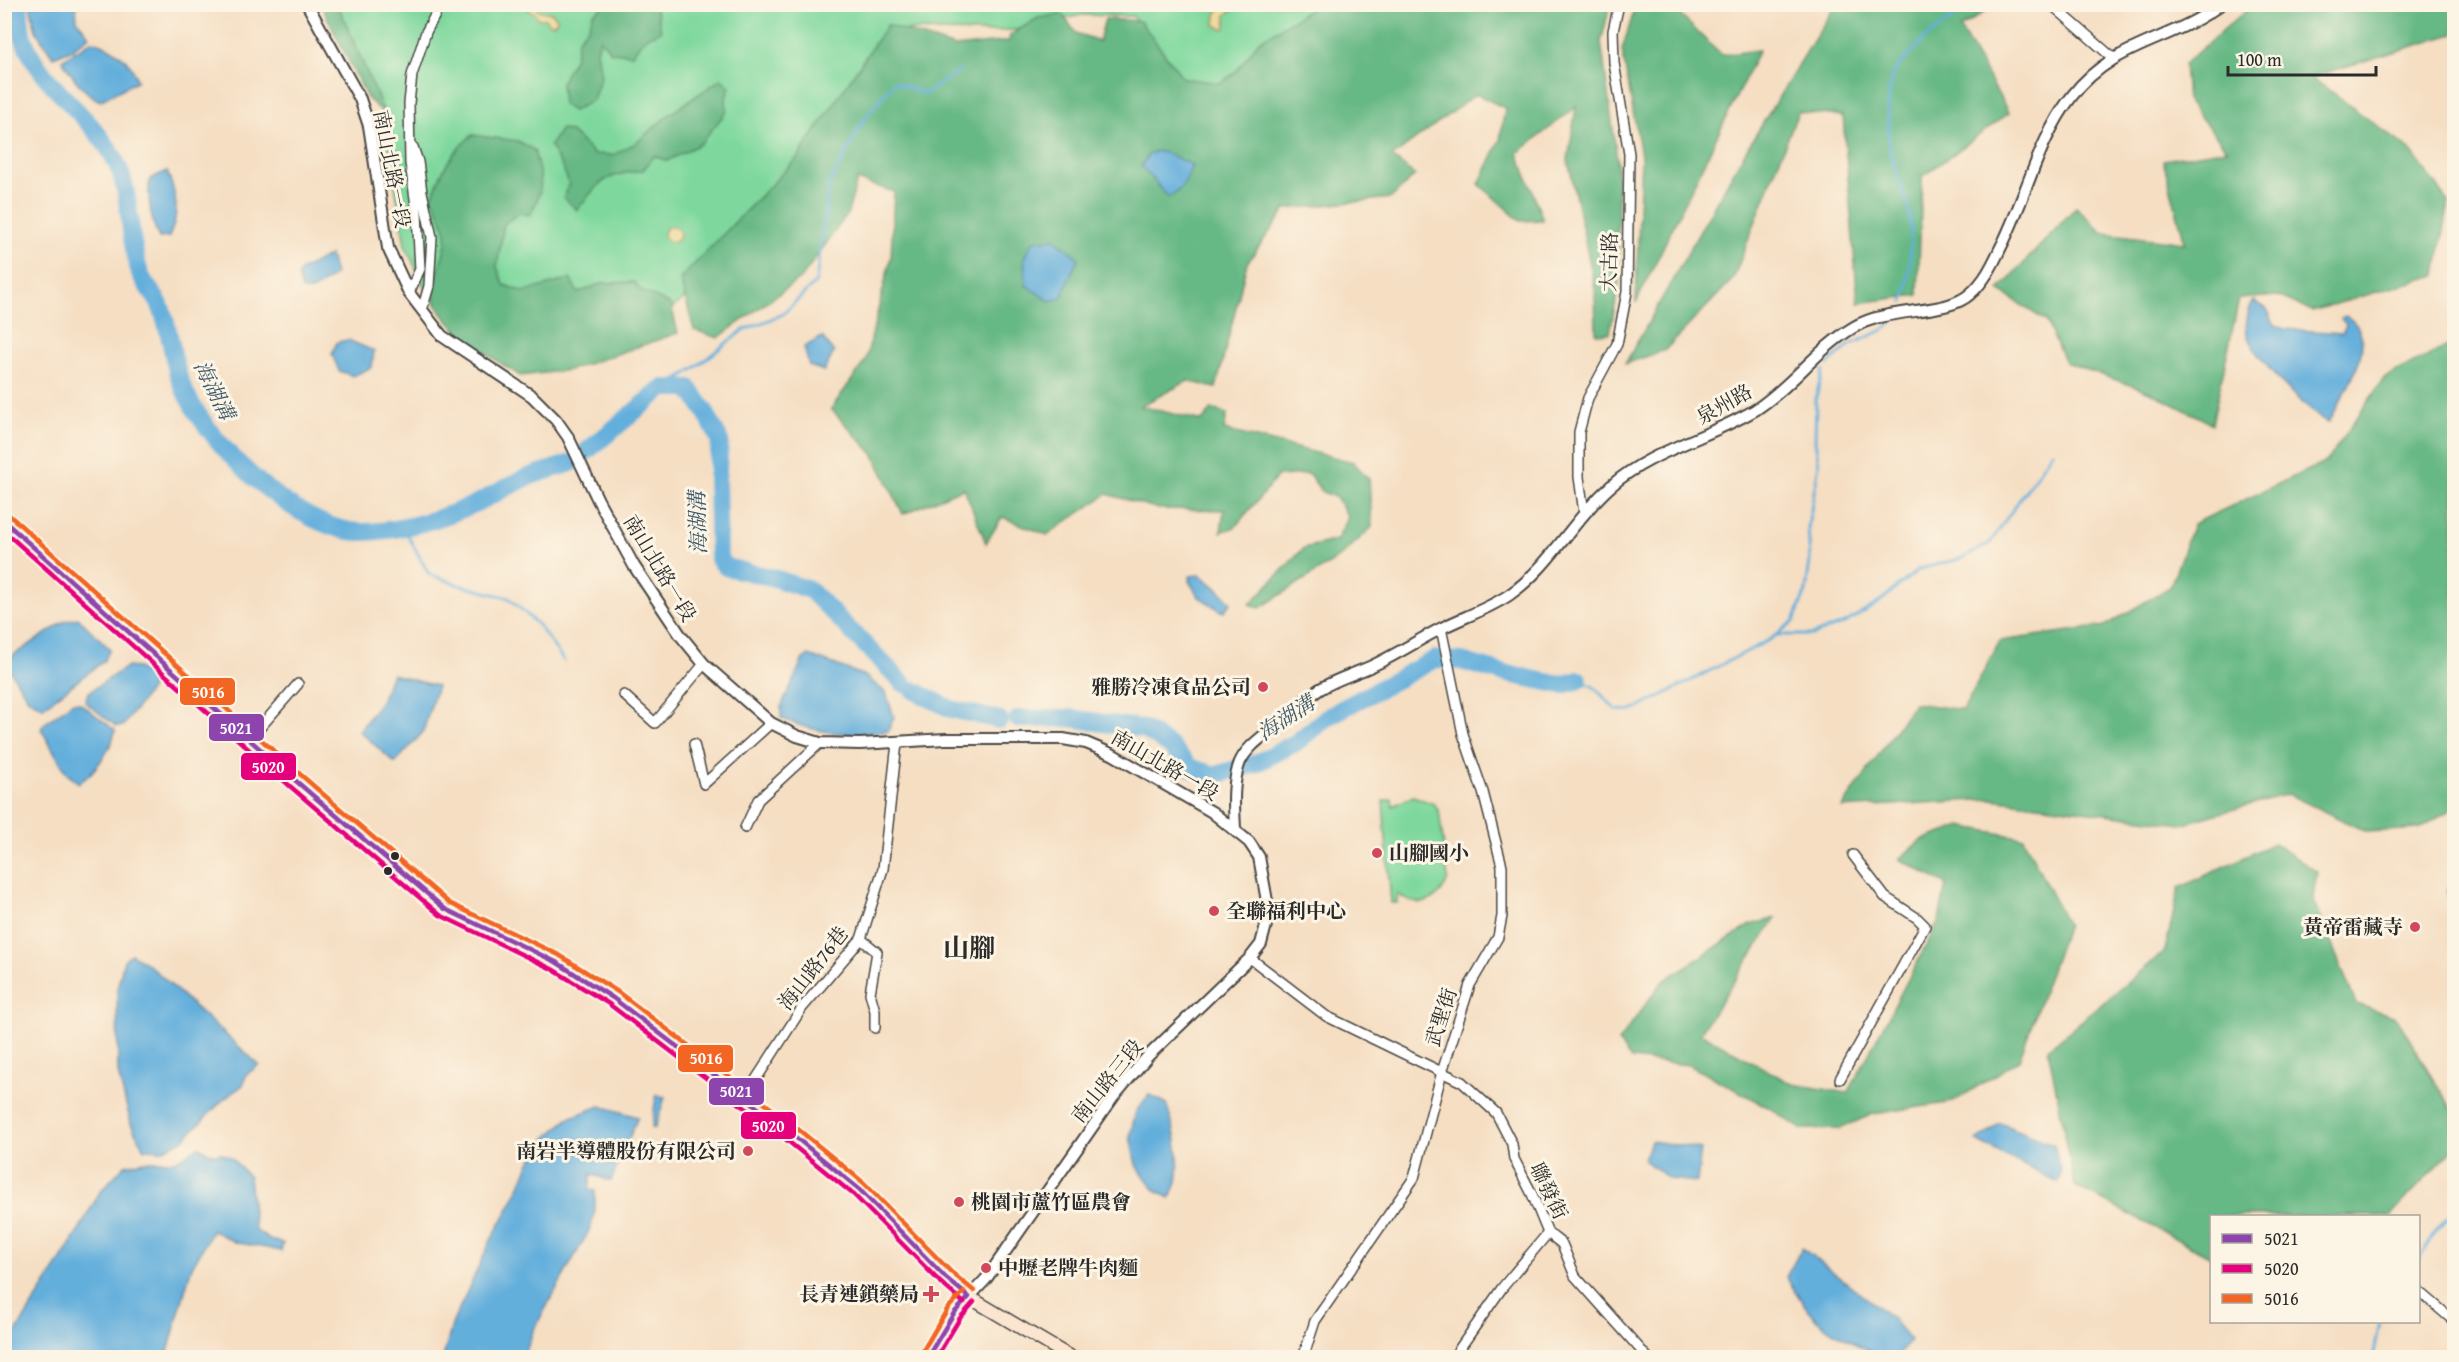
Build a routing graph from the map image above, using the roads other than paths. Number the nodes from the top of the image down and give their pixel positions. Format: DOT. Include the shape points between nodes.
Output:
graph roads {
  1 [pos="307,4"];
  2 [pos="441,4"];
  3 [pos="1619,4"];
  4 [pos="2051,4"];
  5 [pos="2221,4"];
  6 [pos="2113,58"];
  7 [pos="411,139"];
  8 [pos="409,293"];
  9 [pos="422,310"];
  10 [pos="1584,513"];
  11 [pos="4,521"];
  12 [pos="1442,628"];
  13 [pos="704,664"];
  14 [pos="298,684"];
  15 [pos="624,695"];
  16 [pos="771,723"];
  17 [pos="250,739"];
  18 [pos="820,743"];
  19 [pos="897,743"];
  20 [pos="694,744"];
  21 [pos="745,828"];
  22 [pos="1235,829"];
  23 [pos="1853,855"];
  24 [pos="861,939"];
  25 [pos="1250,958"];
  26 [pos="875,1028"];
  27 [pos="1442,1072"];
  28 [pos="1840,1079"];
  29 [pos="744,1098"];
  30 [pos="1548,1233"];
  31 [pos="2420,1292"];
  32 [pos="969,1297"];
  33 [pos="2454,1321"];
  34 [pos="1647,1357"];
  35 [pos="927,1358"];
  36 [pos="1072,1358"];
  37 [pos="1303,1358"];
  38 [pos="1453,1358"];
  1 -- 8 [label="street, 南山北路一段" via="360,99 369,126 388,248"];
  2 -- 7 [label="street" via="426,32 412,75"];
  3 -- 10 [label="street, 大古路" via="1613,32 1614,63 1629,154 1628,292 1617,344 1588,398 1579,432"];
  4 -- 6 [label="street"];
  5 -- 6 [label="street, 泉州路" via="2191,24"];
  6 -- 10 [label="street, 泉州路" via="2084,82 2064,107 2038,156 2019,209 1989,272 1967,298 1952,305 1879,316 1855,327 1756,409 1642,464 1611,485"];
  7 -- 8 [label="street" via="420,268"];
  7 -- 9 [label="street" via="432,237 429,286"];
  8 -- 9 [label="street, 南山北路一段"];
  9 -- 13 [label="street, 南山北路一段" via="442,336 532,396 556,420 634,566"];
  10 -- 12 [label="street, 泉州路" via="1523,585 1505,598"];
  11 -- 17 [label="main road"];
  12 -- 22 [label="street, 泉州路" via="1317,692 1246,751 1238,769"];
  12 -- 27 [label="street, 武聖街" via="1463,734 1502,866 1498,938 1470,985"];
  13 -- 15 [label="street" via="655,723"];
  13 -- 16 [label="street, 南山北路一段"];
  14 -- 17 [label="street"];
  16 -- 18 [label="street, 南山北路一段"];
  16 -- 20 [label="street" via="704,784"];
  17 -- 29 [label="main road" via="445,909 556,962 594,986"];
  18 -- 19 [label="street, 南山北路一段"];
  18 -- 21 [label="street" via="758,800"];
  19 -- 22 [label="street, 南山北路一段" via="946,739 1063,739 1086,743 1140,769"];
  19 -- 24 [label="street, 海山路76巷" via="883,870"];
  22 -- 25 [label="street, 南山路三段" via="1259,857 1267,901 1261,944"];
  23 -- 28 [label="street" via="1885,897 1925,926"];
  24 -- 26 [label="street" via="877,952 870,993"];
  24 -- 29 [label="street, 海山路76巷" via="801,1008"];
  25 -- 27 [label="street, 聯發街" via="1326,1016"];
  25 -- 32 [label="street, 南山路三段" via="1148,1056 1121,1088 986,1279"];
  27 -- 30 [label="street, 聯發街" via="1462,1082 1496,1113"];
  27 -- 37 [label="street, 武聖街" via="1414,1178 1315,1322"];
  29 -- 32 [label="main road" via="859,1189"];
  30 -- 34 [label="street, 聯發街" via="1562,1244 1575,1276"];
  30 -- 38 [label="street" via="1502,1288"];
  31 -- 33 [label="street"];
  32 -- 35 [label="street, 南山路三段" via="954,1313"];
  32 -- 36 [label="main road"];
}
